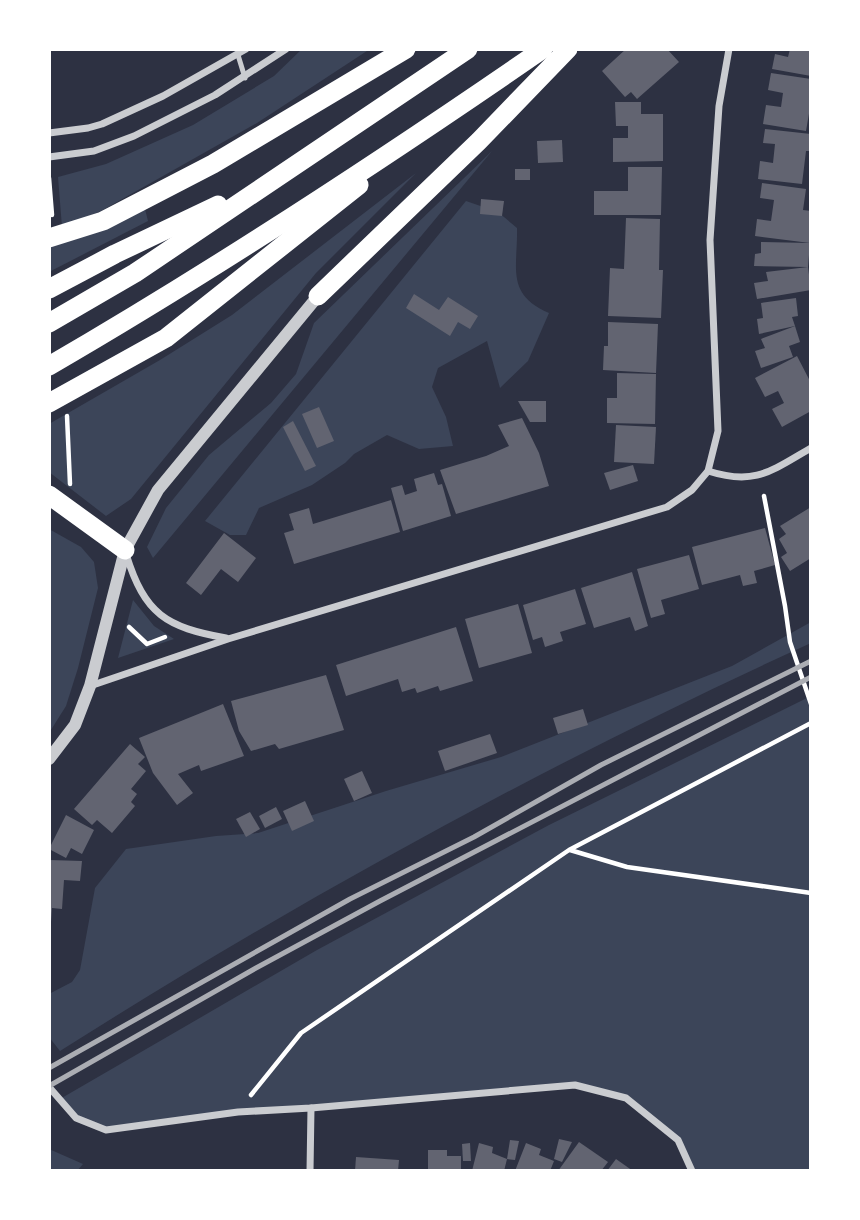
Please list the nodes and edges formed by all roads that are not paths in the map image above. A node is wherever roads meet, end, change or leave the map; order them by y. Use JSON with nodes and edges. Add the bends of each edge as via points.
{"nodes":[{"id":1,"x":246,"y":49,"type":"edge"},
{"id":2,"x":286,"y":49,"type":"edge"},
{"id":3,"x":406,"y":49,"type":"edge"},
{"id":4,"x":468,"y":49,"type":"edge"},
{"id":5,"x":543,"y":49,"type":"edge"},
{"id":6,"x":568,"y":49,"type":"edge"},
{"id":7,"x":729,"y":49,"type":"edge"},
{"id":8,"x":237,"y":55,"type":"junction"},
{"id":9,"x":245,"y":78,"type":"junction"},
{"id":10,"x":454,"y":111,"type":"junction"},
{"id":11,"x":49,"y":133,"type":"edge"},
{"id":12,"x":49,"y":157,"type":"edge"},
{"id":13,"x":270,"y":181,"type":"junction"},
{"id":14,"x":49,"y":238,"type":"edge"},
{"id":15,"x":49,"y":289,"type":"edge"},
{"id":16,"x":318,"y":296,"type":"joint"},
{"id":17,"x":49,"y":323,"type":"edge"},
{"id":18,"x":49,"y":366,"type":"edge"},
{"id":19,"x":49,"y":403,"type":"edge"},
{"id":20,"x":811,"y":449,"type":"edge"},
{"id":21,"x":708,"y":471,"type":"junction"},
{"id":22,"x":49,"y":495,"type":"edge"},
{"id":23,"x":125,"y":550,"type":"junction"},
{"id":24,"x":228,"y":639,"type":"junction"},
{"id":25,"x":90,"y":686,"type":"junction"},
{"id":26,"x":50,"y":757,"type":"edge"},
{"id":27,"x":49,"y":1087,"type":"edge"},
{"id":28,"x":311,"y":1108,"type":"junction"},
{"id":29,"x":310,"y":1171,"type":"edge"},
{"id":30,"x":692,"y":1171,"type":"edge"}],
"edges":[{"from":1,"to":8,"type":"street"},
{"from":2,"to":9,"type":"street"},
{"from":3,"to":14,"type":"highway","via":[[213,164],[103,221]]},
{"from":4,"to":13,"type":"highway"},
{"from":5,"to":10,"type":"highway"},
{"from":6,"to":16,"type":"highway"},
{"from":7,"to":21,"type":"street","via":[[719,106],[710,240],[718,431]]},
{"from":8,"to":9,"type":"lane"},
{"from":8,"to":11,"type":"street","via":[[102,124]]},
{"from":9,"to":12,"type":"street","via":[[175,117],[94,152]]},
{"from":10,"to":18,"type":"highway","via":[[149,308]]},
{"from":10,"to":19,"type":"highway","via":[[166,338]]},
{"from":13,"to":15,"type":"highway"},
{"from":13,"to":17,"type":"highway","via":[[135,273]]},
{"from":16,"to":23,"type":"street","via":[[158,490]]},
{"from":20,"to":21,"type":"street","via":[[758,475],[732,479]]},
{"from":21,"to":24,"type":"street","via":[[692,491],[667,507]]},
{"from":22,"to":23,"type":"highway"},
{"from":23,"to":24,"type":"street","via":[[145,599],[160,615],[179,627]]},
{"from":23,"to":25,"type":"street"},
{"from":24,"to":25,"type":"street"},
{"from":25,"to":26,"type":"street","via":[[75,725]]},
{"from":27,"to":28,"type":"street","via":[[76,1118],[106,1130],[237,1112]]},
{"from":28,"to":29,"type":"street"},
{"from":28,"to":30,"type":"street","via":[[575,1085],[626,1098],[678,1140]]}]}
